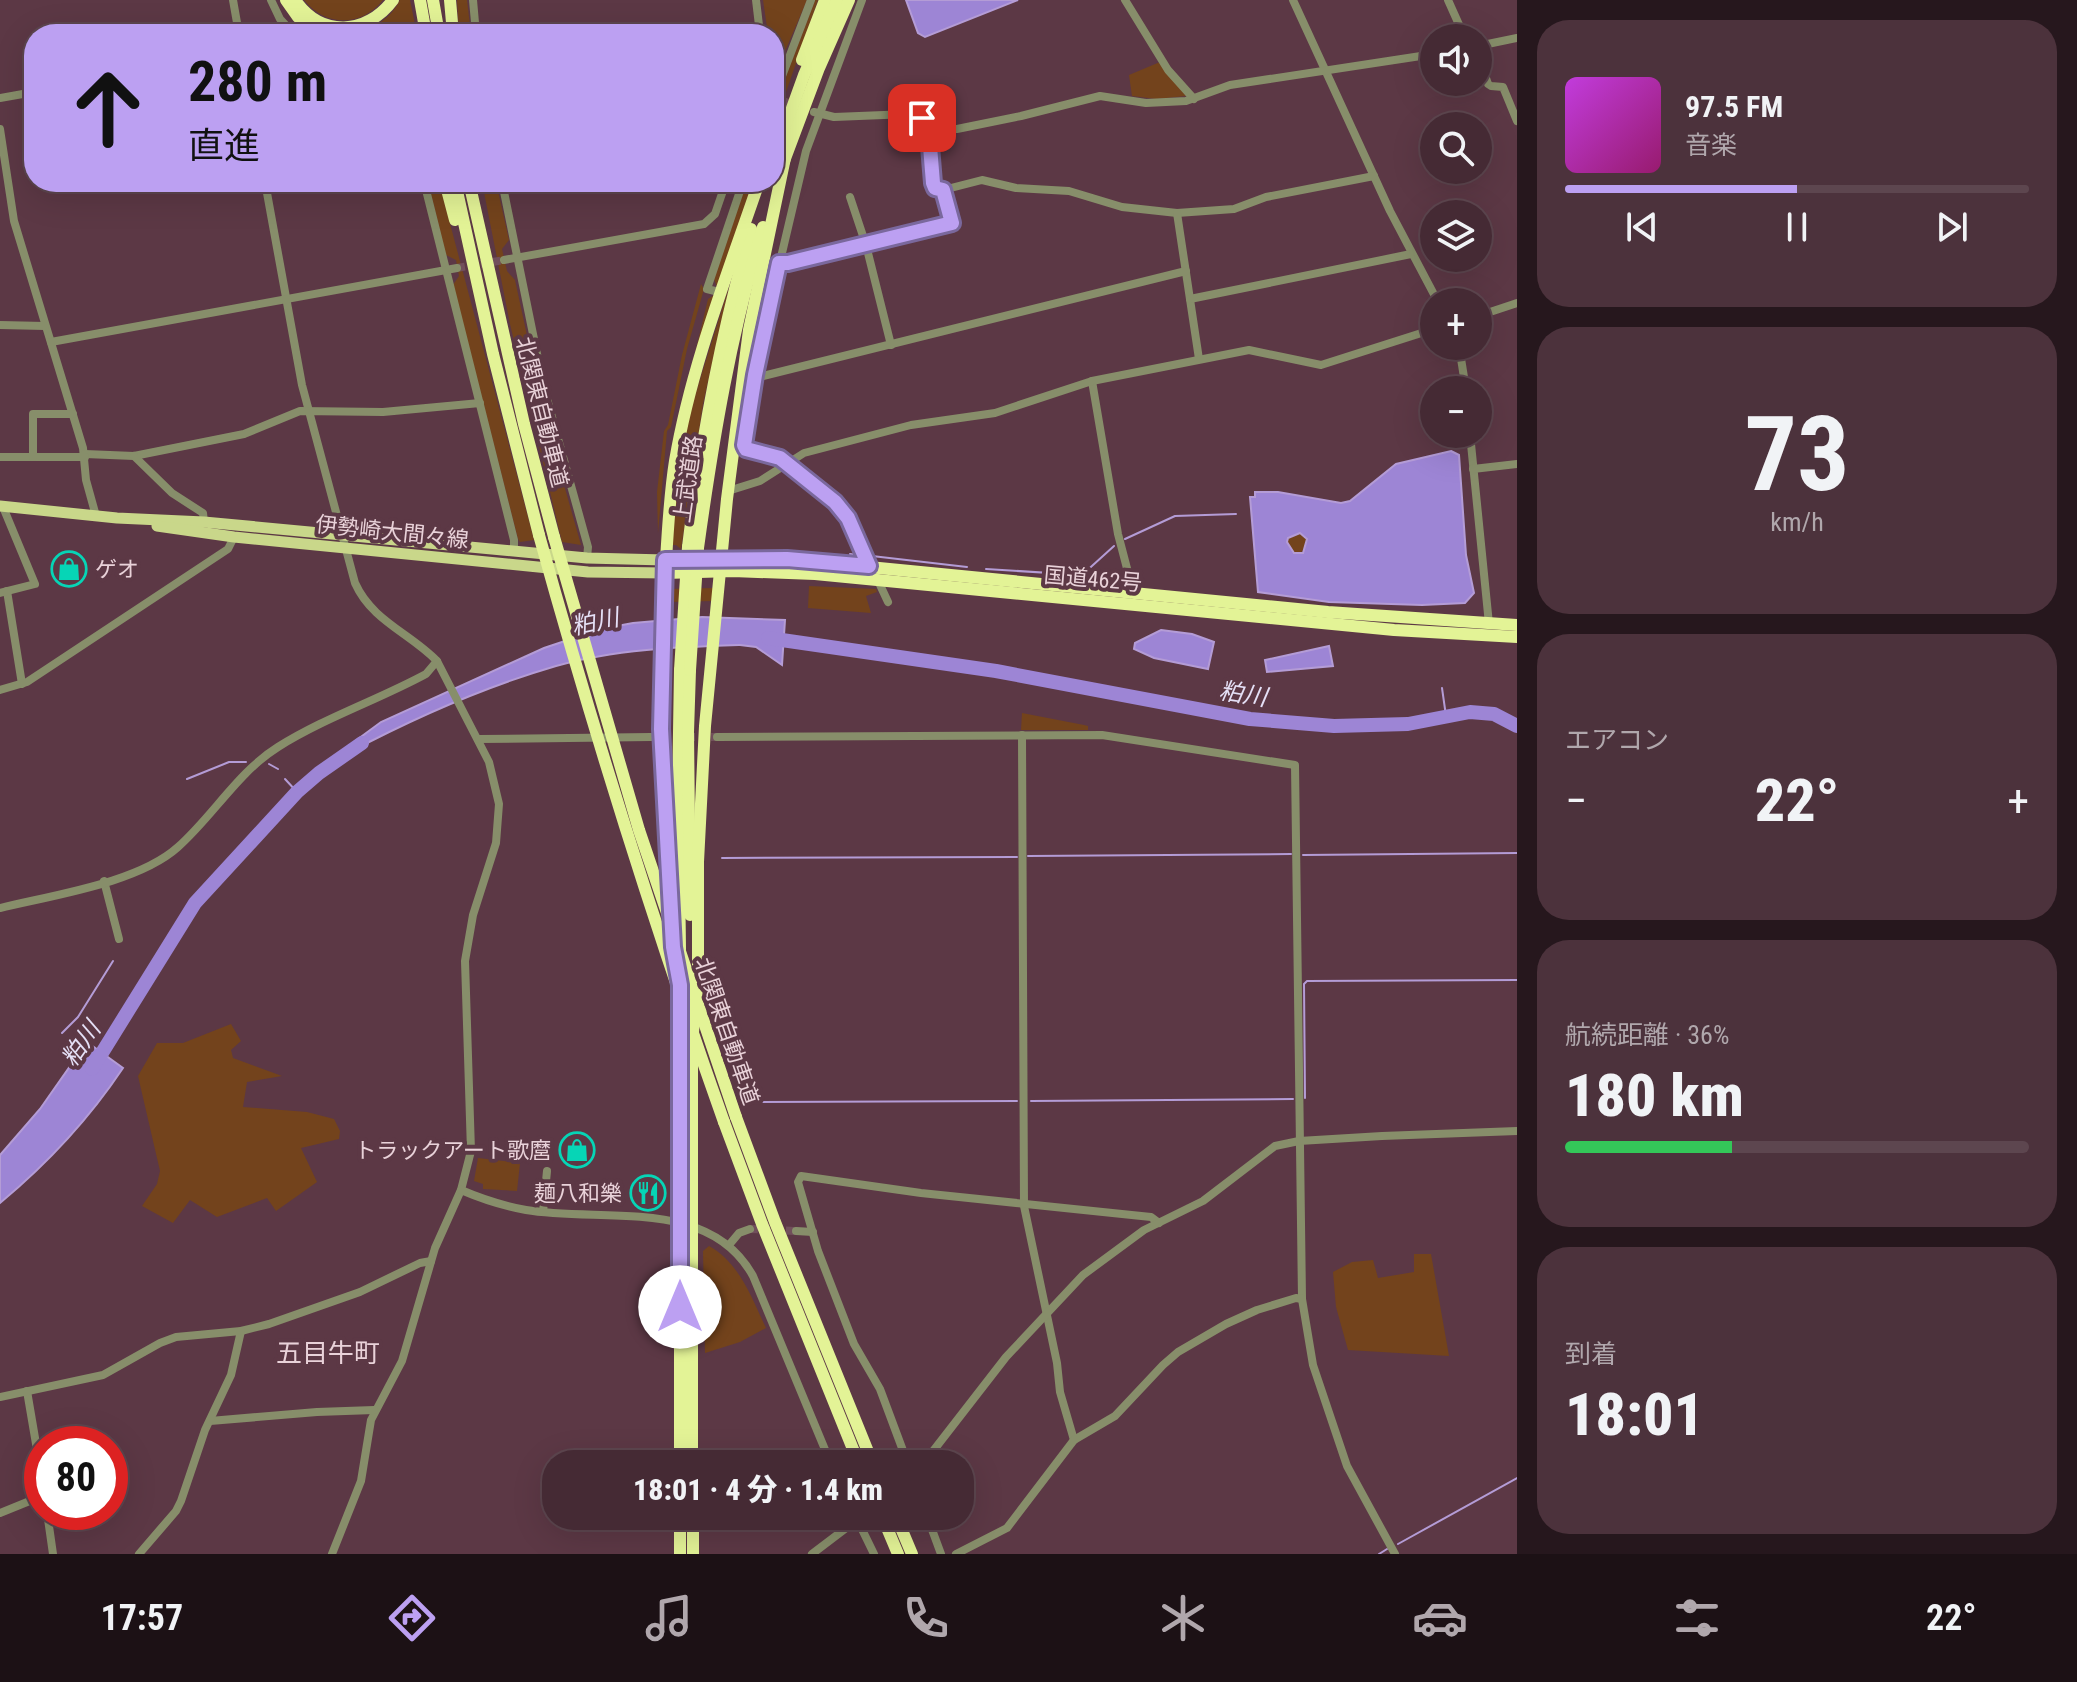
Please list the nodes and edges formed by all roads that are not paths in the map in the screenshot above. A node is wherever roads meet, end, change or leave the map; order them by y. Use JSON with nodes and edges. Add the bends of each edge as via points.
{"nodes":[{"id":1,"x":233,"y":0,"type":"edge"},
{"id":2,"x":271,"y":0,"type":"edge"},
{"id":3,"x":286,"y":0,"type":"edge"},
{"id":4,"x":295,"y":0,"type":"edge"},
{"id":5,"x":393,"y":0,"type":"edge"},
{"id":6,"x":420,"y":0,"type":"edge"},
{"id":7,"x":433,"y":0,"type":"edge"},
{"id":8,"x":450,"y":0,"type":"edge"},
{"id":9,"x":473,"y":0,"type":"edge"},
{"id":10,"x":756,"y":0,"type":"edge"},
{"id":11,"x":811,"y":0,"type":"edge"},
{"id":12,"x":825,"y":0,"type":"edge"},
{"id":13,"x":837,"y":0,"type":"edge"},
{"id":14,"x":849,"y":0,"type":"edge"},
{"id":15,"x":862,"y":0,"type":"edge"},
{"id":16,"x":1125,"y":0,"type":"edge"},
{"id":17,"x":1293,"y":0,"type":"edge"},
{"id":18,"x":1448,"y":0,"type":"edge"},
{"id":19,"x":237,"y":24,"type":"edge"},
{"id":20,"x":285,"y":24,"type":"edge"},
{"id":21,"x":308,"y":24,"type":"edge"},
{"id":22,"x":325,"y":24,"type":"edge"},
{"id":23,"x":367,"y":24,"type":"edge"},
{"id":24,"x":424,"y":24,"type":"edge"},
{"id":25,"x":437,"y":24,"type":"edge"},
{"id":26,"x":452,"y":24,"type":"edge"},
{"id":27,"x":475,"y":24,"type":"edge"},
{"id":28,"x":759,"y":24,"type":"edge"},
{"id":29,"x":1459,"y":24,"type":"edge"},
{"id":30,"x":1517,"y":38,"type":"edge"},
{"id":31,"x":1492,"y":43,"type":"edge"},
{"id":32,"x":1420,"y":56,"type":"edge"},
{"id":33,"x":1327,"y":71,"type":"junction"},
{"id":34,"x":784,"y":78,"type":"edge"},
{"id":35,"x":1492,"y":86,"type":"edge"},
{"id":36,"x":24,"y":94,"type":"edge"},
{"id":37,"x":0,"y":98,"type":"edge"},
{"id":38,"x":1194,"y":99,"type":"junction"},
{"id":39,"x":814,"y":112,"type":"junction"},
{"id":40,"x":1517,"y":121,"type":"edge"},
{"id":41,"x":932,"y":127,"type":"junction"},
{"id":42,"x":0,"y":129,"type":"edge"},
{"id":43,"x":784,"y":129,"type":"edge"},
{"id":44,"x":784,"y":133,"type":"edge"},
{"id":45,"x":784,"y":136,"type":"edge"},
{"id":46,"x":1374,"y":176,"type":"junction"},
{"id":47,"x":943,"y":190,"type":"junction"},
{"id":48,"x":267,"y":192,"type":"edge"},
{"id":49,"x":426,"y":192,"type":"edge"},
{"id":50,"x":448,"y":192,"type":"edge"},
{"id":51,"x":457,"y":192,"type":"edge"},
{"id":52,"x":471,"y":192,"type":"edge"},
{"id":53,"x":477,"y":192,"type":"edge"},
{"id":54,"x":504,"y":192,"type":"edge"},
{"id":55,"x":723,"y":192,"type":"edge"},
{"id":56,"x":740,"y":192,"type":"edge"},
{"id":57,"x":759,"y":192,"type":"edge"},
{"id":58,"x":760,"y":192,"type":"edge"},
{"id":59,"x":768,"y":192,"type":"edge"},
{"id":60,"x":771,"y":192,"type":"edge"},
{"id":61,"x":5,"y":194,"type":"edge"},
{"id":62,"x":850,"y":197,"type":"dead end"},
{"id":63,"x":1177,"y":213,"type":"junction"},
{"id":64,"x":866,"y":245,"type":"junction"},
{"id":65,"x":483,"y":248,"type":"junction"},
{"id":66,"x":1411,"y":254,"type":"junction"},
{"id":67,"x":519,"y":257,"type":"junction"},
{"id":68,"x":504,"y":260,"type":"tunnel mouth"},
{"id":69,"x":779,"y":263,"type":"junction"},
{"id":70,"x":457,"y":268,"type":"tunnel mouth"},
{"id":71,"x":446,"y":270,"type":"junction"},
{"id":72,"x":1186,"y":271,"type":"junction"},
{"id":73,"x":1430,"y":288,"type":"edge"},
{"id":74,"x":715,"y":291,"type":"dead end"},
{"id":75,"x":1190,"y":299,"type":"junction"},
{"id":76,"x":286,"y":300,"type":"junction"},
{"id":77,"x":1517,"y":303,"type":"edge"},
{"id":78,"x":1492,"y":311,"type":"edge"},
{"id":79,"x":0,"y":325,"type":"edge"},
{"id":80,"x":45,"y":326,"type":"junction"},
{"id":81,"x":1420,"y":333,"type":"edge"},
{"id":82,"x":51,"y":342,"type":"junction"},
{"id":83,"x":891,"y":345,"type":"junction"},
{"id":84,"x":493,"y":354,"type":"junction"},
{"id":85,"x":1199,"y":359,"type":"junction"},
{"id":86,"x":755,"y":375,"type":"junction"},
{"id":87,"x":1092,"y":381,"type":"junction"},
{"id":88,"x":480,"y":403,"type":"junction"},
{"id":89,"x":308,"y":411,"type":"junction"},
{"id":90,"x":73,"y":414,"type":"junction"},
{"id":91,"x":1471,"y":448,"type":"edge"},
{"id":92,"x":85,"y":456,"type":"junction"},
{"id":93,"x":134,"y":456,"type":"junction"},
{"id":94,"x":0,"y":457,"type":"edge"},
{"id":95,"x":33,"y":457,"type":"junction"},
{"id":96,"x":787,"y":463,"type":"junction"},
{"id":97,"x":1517,"y":464,"type":"edge"},
{"id":98,"x":1473,"y":469,"type":"junction"},
{"id":99,"x":728,"y":491,"type":"junction"},
{"id":100,"x":2,"y":507,"type":"edge"},
{"id":101,"x":96,"y":516,"type":"junction"},
{"id":102,"x":117,"y":518,"type":"junction"},
{"id":103,"x":204,"y":522,"type":"junction"},
{"id":104,"x":341,"y":535,"type":"junction"},
{"id":105,"x":234,"y":537,"type":"junction"},
{"id":106,"x":693,"y":547,"type":"junction"},
{"id":107,"x":344,"y":548,"type":"junction"},
{"id":108,"x":514,"y":552,"type":"junction"},
{"id":109,"x":587,"y":558,"type":"junction"},
{"id":110,"x":720,"y":565,"type":"junction"},
{"id":111,"x":665,"y":566,"type":"junction"},
{"id":112,"x":869,"y":566,"type":"junction"},
{"id":113,"x":876,"y":579,"type":"junction"},
{"id":114,"x":3,"y":592,"type":"edge"},
{"id":115,"x":1128,"y":597,"type":"junction"},
{"id":116,"x":888,"y":602,"type":"dead end"},
{"id":117,"x":1517,"y":625,"type":"edge"},
{"id":118,"x":1490,"y":630,"type":"junction"},
{"id":119,"x":1517,"y":637,"type":"edge"},
{"id":120,"x":437,"y":661,"type":"junction"},
{"id":121,"x":685,"y":670,"type":"junction"},
{"id":122,"x":22,"y":684,"type":"junction"},
{"id":123,"x":0,"y":690,"type":"edge"},
{"id":124,"x":1022,"y":735,"type":"junction"},
{"id":125,"x":477,"y":736,"type":"junction"},
{"id":126,"x":651,"y":737,"type":"tunnel mouth"},
{"id":127,"x":717,"y":737,"type":"tunnel mouth"},
{"id":128,"x":104,"y":881,"type":"junction"},
{"id":129,"x":0,"y":908,"type":"edge"},
{"id":130,"x":119,"y":939,"type":"dead end"},
{"id":131,"x":680,"y":985,"type":"junction"},
{"id":132,"x":692,"y":1043,"type":"junction"},
{"id":133,"x":730,"y":1119,"type":"junction"},
{"id":134,"x":1517,"y":1131,"type":"edge"},
{"id":135,"x":1299,"y":1141,"type":"junction"},
{"id":136,"x":547,"y":1171,"type":"dead end"},
{"id":137,"x":461,"y":1190,"type":"junction"},
{"id":138,"x":1024,"y":1206,"type":"junction"},
{"id":139,"x":543,"y":1212,"type":"junction"},
{"id":140,"x":1159,"y":1223,"type":"junction"},
{"id":141,"x":686,"y":1225,"type":"junction"},
{"id":142,"x":750,"y":1229,"type":"tunnel mouth"},
{"id":143,"x":796,"y":1231,"type":"tunnel mouth"},
{"id":144,"x":813,"y":1232,"type":"junction"},
{"id":145,"x":729,"y":1245,"type":"junction"},
{"id":146,"x":431,"y":1261,"type":"junction"},
{"id":147,"x":1302,"y":1299,"type":"junction"},
{"id":148,"x":1046,"y":1313,"type":"junction"},
{"id":149,"x":241,"y":1331,"type":"junction"},
{"id":150,"x":27,"y":1391,"type":"junction"},
{"id":151,"x":0,"y":1397,"type":"edge"},
{"id":152,"x":374,"y":1410,"type":"junction"},
{"id":153,"x":210,"y":1421,"type":"junction"},
{"id":154,"x":33,"y":1426,"type":"edge"},
{"id":155,"x":1074,"y":1440,"type":"junction"},
{"id":156,"x":680,"y":1450,"type":"edge"},
{"id":157,"x":692,"y":1450,"type":"edge"},
{"id":158,"x":825,"y":1450,"type":"edge"},
{"id":159,"x":853,"y":1450,"type":"edge"},
{"id":160,"x":867,"y":1450,"type":"edge"},
{"id":161,"x":903,"y":1450,"type":"edge"},
{"id":162,"x":934,"y":1450,"type":"edge"},
{"id":163,"x":24,"y":1503,"type":"edge"},
{"id":164,"x":0,"y":1513,"type":"edge"},
{"id":165,"x":50,"y":1530,"type":"edge"},
{"id":166,"x":680,"y":1530,"type":"edge"},
{"id":167,"x":693,"y":1530,"type":"edge"},
{"id":168,"x":842,"y":1530,"type":"edge"},
{"id":169,"x":864,"y":1530,"type":"edge"},
{"id":170,"x":888,"y":1530,"type":"edge"},
{"id":171,"x":902,"y":1530,"type":"edge"},
{"id":172,"x":932,"y":1530,"type":"edge"},
{"id":173,"x":53,"y":1554,"type":"edge"},
{"id":174,"x":139,"y":1554,"type":"edge"},
{"id":175,"x":332,"y":1554,"type":"edge"},
{"id":176,"x":680,"y":1554,"type":"edge"},
{"id":177,"x":693,"y":1554,"type":"edge"},
{"id":178,"x":812,"y":1554,"type":"edge"},
{"id":179,"x":874,"y":1554,"type":"edge"},
{"id":180,"x":898,"y":1554,"type":"edge"},
{"id":181,"x":912,"y":1554,"type":"edge"},
{"id":182,"x":941,"y":1554,"type":"edge"},
{"id":183,"x":956,"y":1554,"type":"edge"},
{"id":184,"x":1395,"y":1554,"type":"edge"}],
"edges":[{"from":1,"to":19,"type":"street"},
{"from":2,"to":20,"type":"street"},
{"from":3,"to":21,"type":"highway"},
{"from":4,"to":22,"type":"highway"},
{"from":5,"to":23,"type":"highway"},
{"from":6,"to":24,"type":"highway"},
{"from":7,"to":25,"type":"highway"},
{"from":8,"to":26,"type":"highway"},
{"from":9,"to":27,"type":"street"},
{"from":10,"to":28,"type":"street"},
{"from":11,"to":34,"type":"street"},
{"from":12,"to":43,"type":"highway"},
{"from":13,"to":44,"type":"highway","name":"上武道路"},
{"from":14,"to":45,"type":"highway","name":"上武道路"},
{"from":15,"to":39,"type":"street"},
{"from":16,"to":38,"type":"street","via":[[1168,70]]},
{"from":17,"to":33,"type":"street"},
{"from":18,"to":29,"type":"street"},
{"from":30,"to":31,"type":"street"},
{"from":32,"to":33,"type":"street"},
{"from":33,"to":38,"type":"street","via":[[1230,85]]},
{"from":33,"to":46,"type":"street"},
{"from":35,"to":40,"type":"street","via":[[1503,87]]},
{"from":36,"to":37,"type":"street"},
{"from":38,"to":41,"type":"street","via":[[1155,103],[1100,96],[984,125]]},
{"from":39,"to":41,"type":"street","via":[[834,117],[909,114]]},
{"from":39,"to":69,"type":"street"},
{"from":41,"to":47,"type":"street","via":[[933,183]]},
{"from":42,"to":61,"type":"street"},
{"from":46,"to":63,"type":"street","via":[[1266,197],[1234,209]]},
{"from":46,"to":66,"type":"street"},
{"from":47,"to":63,"type":"street","via":[[978,180],[1069,191],[1122,207]]},
{"from":47,"to":64,"type":"street","via":[[952,223]]},
{"from":48,"to":76,"type":"street"},
{"from":49,"to":71,"type":"street"},
{"from":50,"to":84,"type":"highway"},
{"from":51,"to":84,"type":"highway","name":"北関東自動車道"},
{"from":52,"to":65,"type":"highway","name":"北関東自動車道"},
{"from":53,"to":65,"type":"highway"},
{"from":54,"to":67,"type":"street"},
{"from":55,"to":67,"type":"street","via":[[715,214],[704,224]]},
{"from":56,"to":74,"type":"street","via":[[707,289]]},
{"from":57,"to":111,"type":"highway","via":[[687,406]]},
{"from":58,"to":106,"type":"highway","name":"上武道路","via":[[703,435]]},
{"from":59,"to":106,"type":"highway","name":"上武道路","via":[[736,323]]},
{"from":60,"to":99,"type":"highway"},
{"from":61,"to":80,"type":"street"},
{"from":62,"to":64,"type":"street"},
{"from":63,"to":72,"type":"street"},
{"from":64,"to":69,"type":"street"},
{"from":64,"to":83,"type":"street"},
{"from":65,"to":133,"type":"highway","name":"北関東自動車道","bridge":true,"via":[[554,537]]},
{"from":66,"to":73,"type":"street"},
{"from":66,"to":75,"type":"street"},
{"from":67,"to":68,"type":"street"},
{"from":67,"to":109,"type":"street","via":[[532,335]]},
{"from":69,"to":86,"type":"street","via":[[765,303]]},
{"from":70,"to":71,"type":"street"},
{"from":71,"to":76,"type":"street"},
{"from":71,"to":88,"type":"street"},
{"from":72,"to":75,"type":"street"},
{"from":72,"to":83,"type":"street"},
{"from":75,"to":85,"type":"street"},
{"from":76,"to":82,"type":"street"},
{"from":76,"to":89,"type":"street"},
{"from":77,"to":78,"type":"street"},
{"from":79,"to":80,"type":"street"},
{"from":80,"to":82,"type":"street"},
{"from":81,"to":85,"type":"street","via":[[1321,365],[1249,350]]},
{"from":82,"to":90,"type":"street"},
{"from":83,"to":86,"type":"street"},
{"from":84,"to":133,"type":"highway","name":"北関東自動車道","bridge":true,"via":[[539,535],[640,877]]},
{"from":85,"to":87,"type":"street"},
{"from":86,"to":96,"type":"street","via":[[744,448]]},
{"from":87,"to":96,"type":"street","via":[[995,413],[911,425],[804,453]]},
{"from":87,"to":115,"type":"street","via":[[1129,576]]},
{"from":88,"to":89,"type":"street","via":[[383,412]]},
{"from":88,"to":108,"type":"street"},
{"from":89,"to":93,"type":"street","via":[[244,434]]},
{"from":89,"to":104,"type":"street"},
{"from":90,"to":92,"type":"street"},
{"from":90,"to":95,"type":"street","via":[[33,414]]},
{"from":91,"to":98,"type":"street"},
{"from":92,"to":93,"type":"street"},
{"from":92,"to":95,"type":"street"},
{"from":92,"to":101,"type":"street"},
{"from":93,"to":103,"type":"street","via":[[172,493],[203,513]]},
{"from":94,"to":95,"type":"street"},
{"from":96,"to":99,"type":"street","via":[[760,481]]},
{"from":96,"to":112,"type":"street","via":[[844,512]]},
{"from":97,"to":98,"type":"street"},
{"from":98,"to":118,"type":"street"},
{"from":99,"to":110,"type":"highway"},
{"from":100,"to":101,"type":"main road","name":"伊勢崎大間々線"},
{"from":100,"to":114,"type":"street","via":[[35,584]]},
{"from":101,"to":102,"type":"main road","name":"伊勢崎大間々線"},
{"from":102,"to":103,"type":"main road","name":"伊勢崎大間々線"},
{"from":102,"to":105,"type":"main road","name":"伊勢崎大間々線"},
{"from":103,"to":104,"type":"main road","name":"伊勢崎大間々線"},
{"from":104,"to":107,"type":"street"},
{"from":104,"to":108,"type":"main road","name":"伊勢崎大間々線"},
{"from":105,"to":107,"type":"main road","name":"伊勢崎大間々線"},
{"from":105,"to":122,"type":"street","via":[[228,549]]},
{"from":106,"to":121,"type":"highway","name":"上武道路","bridge":true},
{"from":107,"to":111,"type":"main road","name":"伊勢崎大間々線","via":[[598,573]]},
{"from":107,"to":120,"type":"street","via":[[369,607]]},
{"from":108,"to":109,"type":"main road","name":"伊勢崎大間々線"},
{"from":109,"to":111,"type":"main road","name":"伊勢崎大間々線"},
{"from":110,"to":111,"type":"highway","name":"国道462号"},
{"from":110,"to":112,"type":"highway","name":"国道462号","via":[[787,559]]},
{"from":110,"to":113,"type":"highway","name":"国道462号"},
{"from":110,"to":132,"type":"highway","via":[[699,840]]},
{"from":111,"to":131,"type":"highway","via":[[661,729],[673,947]]},
{"from":112,"to":113,"type":"street"},
{"from":112,"to":115,"type":"highway","name":"国道462号"},
{"from":113,"to":115,"type":"highway","name":"国道462号"},
{"from":113,"to":116,"type":"street"},
{"from":114,"to":122,"type":"street"},
{"from":115,"to":118,"type":"highway","name":"国道462号","via":[[1394,630]]},
{"from":117,"to":118,"type":"highway","name":"国道462号"},
{"from":118,"to":119,"type":"highway","name":"国道462号"},
{"from":120,"to":125,"type":"street"},
{"from":120,"to":128,"type":"street","via":[[406,685],[279,746],[257,762],[166,857]]},
{"from":121,"to":131,"type":"highway","name":"上武道路"},
{"from":121,"to":132,"type":"highway","name":"上武道路"},
{"from":122,"to":123,"type":"street"},
{"from":124,"to":127,"type":"street"},
{"from":124,"to":135,"type":"street","via":[[1121,736],[1295,765]]},
{"from":124,"to":138,"type":"street"},
{"from":125,"to":126,"type":"street"},
{"from":125,"to":137,"type":"street","via":[[496,784],[499,823],[466,943],[471,1142]]},
{"from":128,"to":129,"type":"street"},
{"from":128,"to":130,"type":"street"},
{"from":131,"to":141,"type":"highway","name":"上武道路"},
{"from":132,"to":141,"type":"highway","name":"上武道路"},
{"from":133,"to":159,"type":"highway","name":"北関東自動車道","via":[[772,1251]]},
{"from":133,"to":160,"type":"highway","name":"北関東自動車道"},
{"from":134,"to":135,"type":"street"},
{"from":135,"to":140,"type":"street","via":[[1275,1146],[1203,1201]]},
{"from":135,"to":147,"type":"street"},
{"from":136,"to":139,"type":"street"},
{"from":137,"to":139,"type":"street"},
{"from":137,"to":146,"type":"street"},
{"from":138,"to":140,"type":"street","via":[[1151,1217]]},
{"from":138,"to":144,"type":"street","via":[[801,1176],[798,1182]]},
{"from":138,"to":148,"type":"street"},
{"from":139,"to":141,"type":"street"},
{"from":140,"to":148,"type":"street","via":[[1096,1265]]},
{"from":141,"to":145,"type":"street"},
{"from":141,"to":156,"type":"highway","name":"上武道路"},
{"from":141,"to":157,"type":"highway","name":"上武道路"},
{"from":142,"to":145,"type":"street"},
{"from":143,"to":144,"type":"street"},
{"from":144,"to":161,"type":"street","via":[[858,1354],[880,1389]]},
{"from":145,"to":158,"type":"street","via":[[753,1276]]},
{"from":146,"to":149,"type":"street","via":[[340,1300]]},
{"from":146,"to":152,"type":"street","via":[[405,1351]]},
{"from":147,"to":155,"type":"street","via":[[1257,1310],[1192,1343],[1115,1416]]},
{"from":147,"to":184,"type":"street","via":[[1313,1365],[1347,1466]]},
{"from":148,"to":155,"type":"street"},
{"from":148,"to":162,"type":"street"},
{"from":149,"to":150,"type":"street","via":[[176,1337],[103,1375]]},
{"from":149,"to":153,"type":"street","via":[[231,1375]]},
{"from":150,"to":151,"type":"street"},
{"from":150,"to":154,"type":"street"},
{"from":152,"to":153,"type":"street"},
{"from":152,"to":175,"type":"street","via":[[361,1481]]},
{"from":153,"to":174,"type":"street","via":[[176,1511]]},
{"from":155,"to":183,"type":"street","via":[[1012,1522]]},
{"from":163,"to":164,"type":"street"},
{"from":165,"to":173,"type":"street"},
{"from":166,"to":176,"type":"highway"},
{"from":167,"to":177,"type":"highway"},
{"from":168,"to":178,"type":"street"},
{"from":169,"to":179,"type":"street"},
{"from":170,"to":180,"type":"highway"},
{"from":171,"to":181,"type":"highway"},
{"from":172,"to":182,"type":"street"}]}
